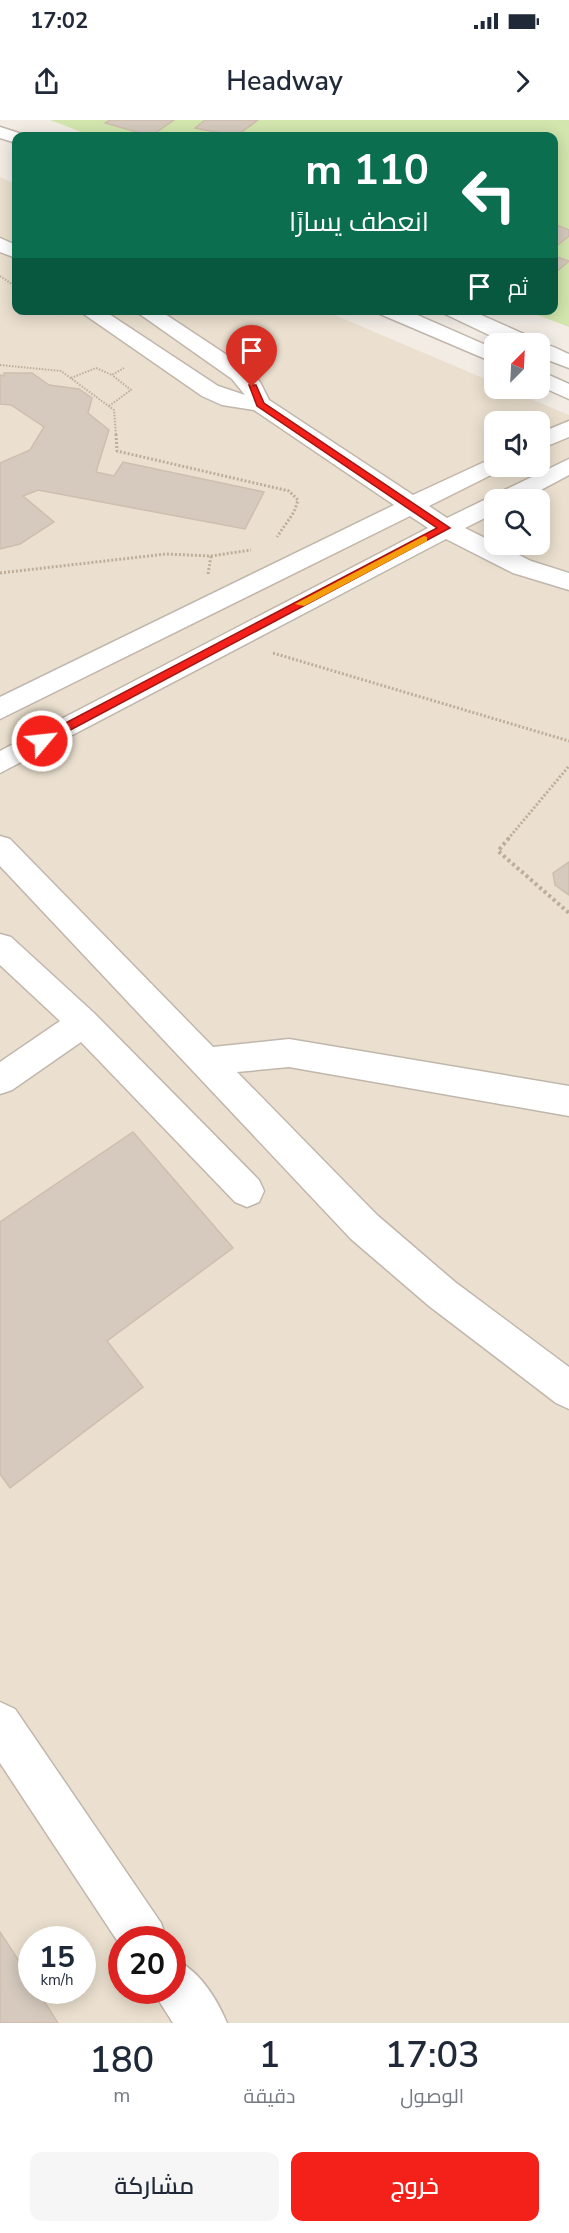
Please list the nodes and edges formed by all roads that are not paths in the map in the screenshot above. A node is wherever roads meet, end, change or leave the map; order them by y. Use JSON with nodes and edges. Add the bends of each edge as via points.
{"nodes":[{"id":1,"x":96,"y":315,"type":"edge"},
{"id":2,"x":152,"y":315,"type":"edge"},
{"id":3,"x":398,"y":315,"type":"edge"},
{"id":4,"x":463,"y":315,"type":"edge"},
{"id":5,"x":503,"y":333,"type":"edge"},
{"id":6,"x":484,"y":352,"type":"edge"},
{"id":7,"x":550,"y":353,"type":"edge"},
{"id":8,"x":569,"y":362,"type":"edge"},
{"id":9,"x":550,"y":383,"type":"edge"},
{"id":10,"x":569,"y":392,"type":"edge"},
{"id":11,"x":260,"y":404,"type":"junction"},
{"id":12,"x":569,"y":428,"type":"edge"},
{"id":13,"x":550,"y":437,"type":"edge"},
{"id":14,"x":569,"y":466,"type":"edge"},
{"id":15,"x":484,"y":469,"type":"edge"},
{"id":16,"x":524,"y":489,"type":"edge"},
{"id":17,"x":411,"y":505,"type":"junction"},
{"id":18,"x":484,"y":508,"type":"edge"},
{"id":19,"x":445,"y":528,"type":"junction"},
{"id":20,"x":569,"y":582,"type":"edge"},
{"id":21,"x":0,"y":709,"type":"edge"},
{"id":22,"x":0,"y":763,"type":"edge"},
{"id":23,"x":0,"y":847,"type":"edge"},
{"id":24,"x":0,"y":946,"type":"edge"},
{"id":25,"x":83,"y":1023,"type":"junction"},
{"id":26,"x":204,"y":1062,"type":"junction"},
{"id":27,"x":0,"y":1080,"type":"edge"},
{"id":28,"x":569,"y":1101,"type":"edge"},
{"id":29,"x":247,"y":1191,"type":"dead end"},
{"id":30,"x":569,"y":1390,"type":"edge"},
{"id":31,"x":0,"y":1724,"type":"edge"},
{"id":32,"x":135,"y":1926,"type":"edge"},
{"id":33,"x":186,"y":2001,"type":"edge"},
{"id":34,"x":203,"y":2023,"type":"edge"}],
"edges":[{"from":1,"to":11,"type":"street","via":[[210,391],[230,400]]},
{"from":2,"to":11,"type":"street","via":[[240,374]]},
{"from":3,"to":6,"type":"street"},
{"from":4,"to":5,"type":"street"},
{"from":7,"to":8,"type":"street"},
{"from":9,"to":10,"type":"street"},
{"from":11,"to":17,"type":"street"},
{"from":12,"to":13,"type":"street"},
{"from":14,"to":16,"type":"street"},
{"from":15,"to":17,"type":"street"},
{"from":17,"to":19,"type":"street"},
{"from":17,"to":21,"type":"street"},
{"from":18,"to":19,"type":"street"},
{"from":19,"to":20,"type":"street","via":[[522,567]]},
{"from":19,"to":22,"type":"street"},
{"from":23,"to":26,"type":"street"},
{"from":24,"to":25,"type":"street"},
{"from":25,"to":27,"type":"street"},
{"from":25,"to":29,"type":"street"},
{"from":26,"to":28,"type":"street","via":[[289,1053]]},
{"from":26,"to":30,"type":"street","via":[[364,1227],[442,1294]]},
{"from":31,"to":32,"type":"street"},
{"from":33,"to":34,"type":"street"}]}
